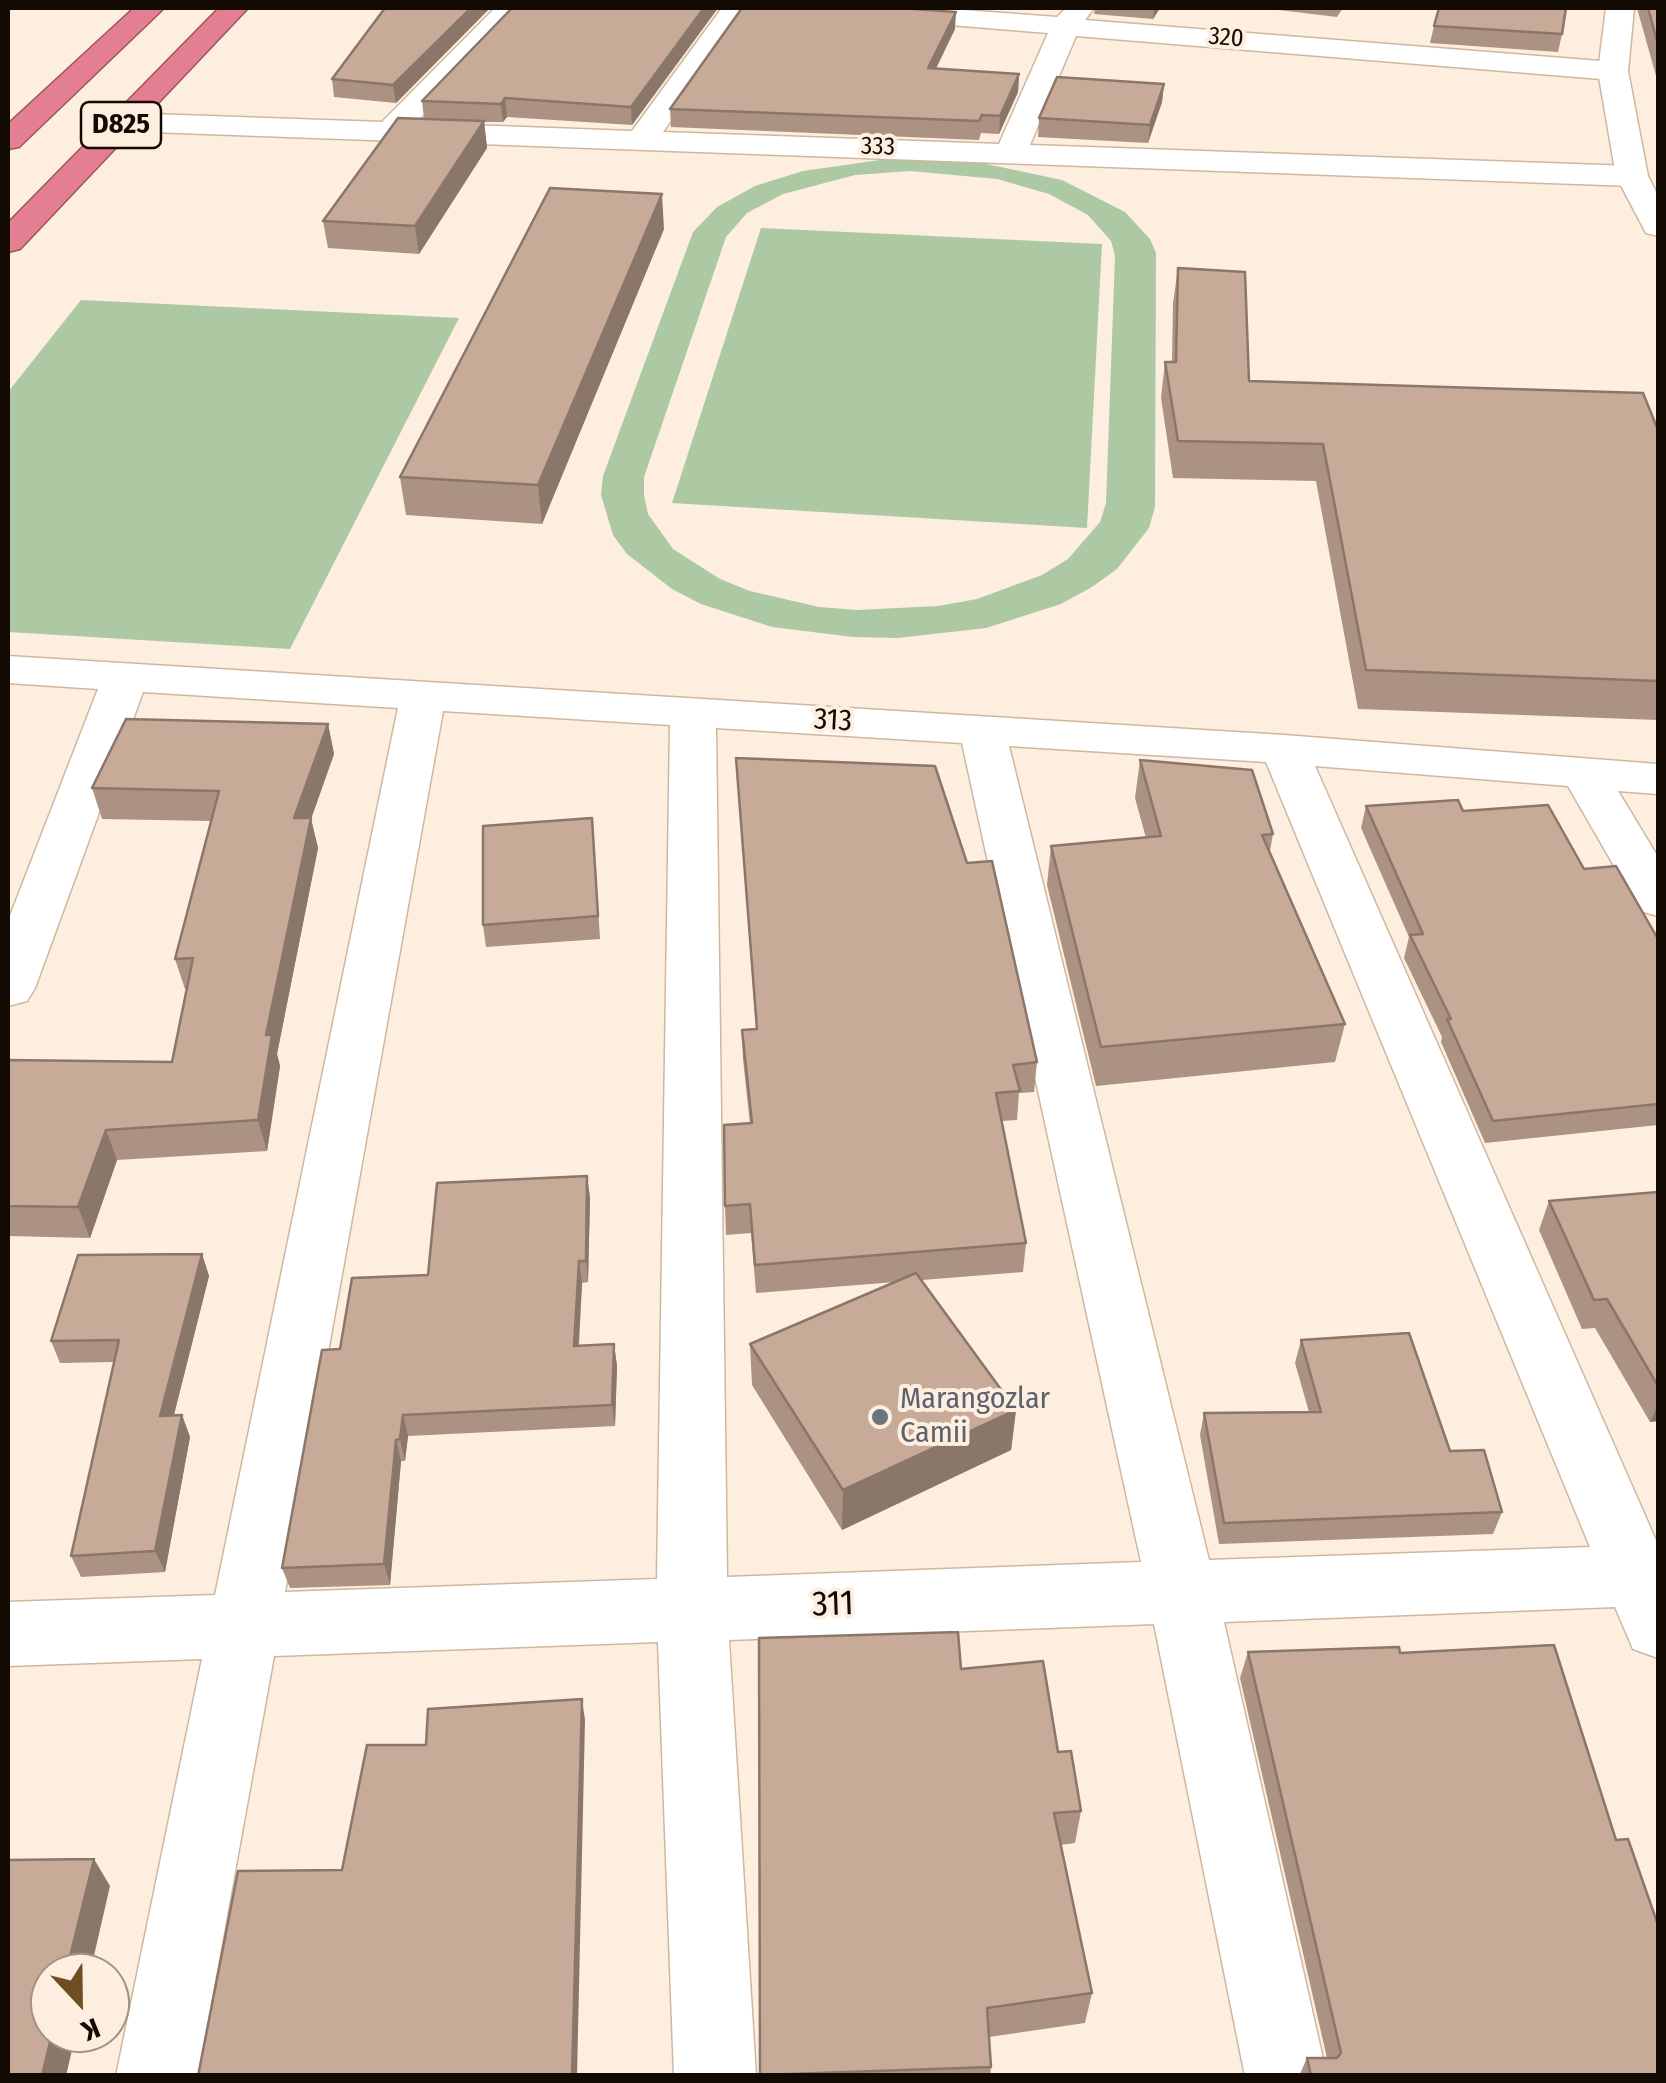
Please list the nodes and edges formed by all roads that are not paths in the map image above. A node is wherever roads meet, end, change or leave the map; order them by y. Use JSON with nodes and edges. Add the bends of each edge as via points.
{"nodes":[{"id":1,"x":150,"y":8,"type":"edge"},
{"id":2,"x":234,"y":8,"type":"edge"},
{"id":3,"x":510,"y":8,"type":"edge"},
{"id":4,"x":736,"y":8,"type":"edge"},
{"id":5,"x":839,"y":8,"type":"edge"},
{"id":6,"x":1270,"y":8,"type":"edge"},
{"id":7,"x":1620,"y":8,"type":"edge"},
{"id":8,"x":900,"y":10,"type":"edge"},
{"id":9,"x":1073,"y":16,"type":"edge"},
{"id":10,"x":1253,"y":40,"type":"junction"},
{"id":11,"x":1613,"y":70,"type":"junction"},
{"id":12,"x":123,"y":122,"type":"junction"},
{"id":13,"x":391,"y":131,"type":"junction"},
{"id":14,"x":643,"y":138,"type":"junction"},
{"id":15,"x":8,"y":140,"type":"edge"},
{"id":16,"x":1011,"y":153,"type":"junction"},
{"id":17,"x":1632,"y":176,"type":"junction"},
{"id":18,"x":1658,"y":226,"type":"edge"},
{"id":19,"x":8,"y":242,"type":"edge"},
{"id":20,"x":8,"y":670,"type":"edge"},
{"id":21,"x":125,"y":678,"type":"junction"},
{"id":22,"x":423,"y":696,"type":"junction"},
{"id":23,"x":694,"y":713,"type":"junction"},
{"id":24,"x":982,"y":730,"type":"junction"},
{"id":25,"x":1284,"y":749,"type":"junction"},
{"id":26,"x":1586,"y":775,"type":"junction"},
{"id":27,"x":1658,"y":778,"type":"edge"},
{"id":28,"x":1658,"y":898,"type":"edge"},
{"id":29,"x":8,"y":988,"type":"edge"},
{"id":30,"x":1182,"y":1592,"type":"junction"},
{"id":31,"x":1651,"y":1592,"type":"edge"},
{"id":32,"x":692,"y":1610,"type":"junction"},
{"id":33,"x":243,"y":1626,"type":"junction"},
{"id":34,"x":8,"y":1634,"type":"edge"},
{"id":35,"x":156,"y":2076,"type":"edge"},
{"id":36,"x":715,"y":2076,"type":"edge"},
{"id":37,"x":1286,"y":2076,"type":"edge"}],
"edges":[{"from":1,"to":15,"type":"highway","number":"D825"},
{"from":2,"to":12,"type":"highway","number":"D825"},
{"from":3,"to":13,"type":"street"},
{"from":4,"to":14,"type":"street"},
{"from":5,"to":8,"type":"street","name":"320"},
{"from":6,"to":10,"type":"street"},
{"from":7,"to":11,"type":"street"},
{"from":8,"to":9,"type":"street","name":"320"},
{"from":9,"to":10,"type":"street","name":"320"},
{"from":9,"to":16,"type":"street"},
{"from":10,"to":11,"type":"street","name":"320"},
{"from":11,"to":17,"type":"street"},
{"from":12,"to":13,"type":"street","name":"333"},
{"from":12,"to":19,"type":"highway","number":"D825"},
{"from":13,"to":14,"type":"street","name":"333"},
{"from":14,"to":16,"type":"street","name":"333"},
{"from":16,"to":17,"type":"street","name":"333"},
{"from":17,"to":18,"type":"street"},
{"from":20,"to":21,"type":"street","name":"313"},
{"from":21,"to":22,"type":"street","name":"313"},
{"from":21,"to":29,"type":"street"},
{"from":22,"to":23,"type":"street","name":"313"},
{"from":22,"to":33,"type":"street"},
{"from":23,"to":24,"type":"street","name":"313"},
{"from":23,"to":32,"type":"street"},
{"from":24,"to":25,"type":"street","name":"313"},
{"from":24,"to":30,"type":"street"},
{"from":25,"to":26,"type":"street","name":"313"},
{"from":25,"to":31,"type":"street"},
{"from":26,"to":27,"type":"street","name":"313"},
{"from":26,"to":28,"type":"street"},
{"from":30,"to":31,"type":"street","name":"311"},
{"from":30,"to":32,"type":"street","name":"311"},
{"from":30,"to":37,"type":"street"},
{"from":32,"to":33,"type":"street","name":"311"},
{"from":32,"to":36,"type":"street"},
{"from":33,"to":34,"type":"street","name":"311"},
{"from":33,"to":35,"type":"street"}]}
